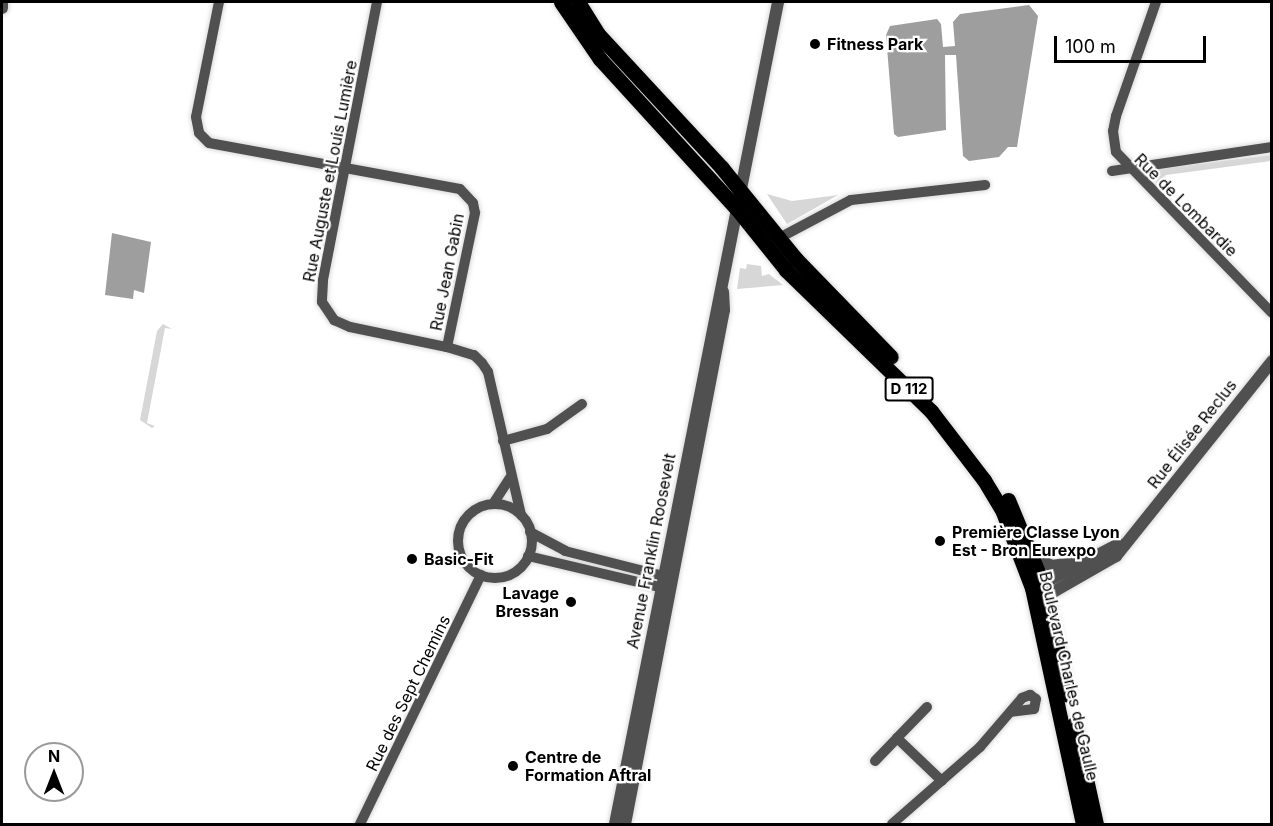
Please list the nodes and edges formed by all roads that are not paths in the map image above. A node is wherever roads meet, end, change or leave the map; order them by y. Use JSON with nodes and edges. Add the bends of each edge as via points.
{"nodes":[{"id":1,"x":2,"y":2,"type":"edge"},
{"id":2,"x":219,"y":2,"type":"edge"},
{"id":3,"x":377,"y":2,"type":"edge"},
{"id":4,"x":561,"y":2,"type":"edge"},
{"id":5,"x":578,"y":2,"type":"edge"},
{"id":6,"x":778,"y":2,"type":"edge"},
{"id":7,"x":1156,"y":2,"type":"edge"},
{"id":8,"x":2,"y":8,"type":"edge"},
{"id":9,"x":1272,"y":147,"type":"edge"},
{"id":10,"x":346,"y":167,"type":"junction"},
{"id":11,"x":1130,"y":169,"type":"junction"},
{"id":12,"x":1112,"y":171,"type":"dead end"},
{"id":13,"x":985,"y":185,"type":"dead end"},
{"id":14,"x":741,"y":191,"type":"junction"},
{"id":15,"x":737,"y":208,"type":"junction"},
{"id":16,"x":781,"y":237,"type":"junction"},
{"id":17,"x":1272,"y":313,"type":"edge"},
{"id":18,"x":447,"y":347,"type":"junction"},
{"id":19,"x":1272,"y":361,"type":"edge"},
{"id":20,"x":582,"y":404,"type":"dead end"},
{"id":21,"x":502,"y":441,"type":"junction"},
{"id":22,"x":510,"y":478,"type":"junction"},
{"id":23,"x":494,"y":504,"type":"junction"},
{"id":24,"x":521,"y":515,"type":"junction"},
{"id":25,"x":1138,"y":529,"type":"junction"},
{"id":26,"x":530,"y":532,"type":"junction"},
{"id":27,"x":1113,"y":548,"type":"junction"},
{"id":28,"x":1032,"y":554,"type":"junction"},
{"id":29,"x":528,"y":556,"type":"junction"},
{"id":30,"x":481,"y":575,"type":"junction"},
{"id":31,"x":667,"y":583,"type":"junction"},
{"id":32,"x":1039,"y":593,"type":"junction"},
{"id":33,"x":927,"y":707,"type":"dead end"},
{"id":34,"x":1011,"y":712,"type":"dead end"},
{"id":35,"x":897,"y":738,"type":"junction"},
{"id":36,"x":875,"y":761,"type":"dead end"},
{"id":37,"x":942,"y":781,"type":"junction"},
{"id":38,"x":621,"y":793,"type":"junction"},
{"id":39,"x":625,"y":820,"type":"edge"},
{"id":40,"x":360,"y":825,"type":"edge"},
{"id":41,"x":615,"y":825,"type":"edge"},
{"id":42,"x":892,"y":825,"type":"edge"},
{"id":43,"x":1083,"y":825,"type":"edge"},
{"id":44,"x":1096,"y":825,"type":"edge"}],
"edges":[{"from":1,"to":8,"type":"street"},
{"from":2,"to":10,"type":"street","via":[[196,117],[199,133],[209,142]]},
{"from":3,"to":10,"type":"street","name":"Rue Auguste et Louis Lumière"},
{"from":4,"to":15,"type":"main road","name":"Boulevard Charles de Gaulle","via":[[600,59]]},
{"from":5,"to":14,"type":"main road","name":"Boulevard Charles de Gaulle","via":[[598,34]]},
{"from":6,"to":14,"type":"street","name":"Avenue Franklin Roosevelt"},
{"from":7,"to":11,"type":"street","name":"Rue de Lombardie","via":[[1113,131],[1116,152]]},
{"from":9,"to":11,"type":"street"},
{"from":10,"to":18,"type":"street","name":"Rue Auguste et Louis Lumière","via":[[322,302],[334,320],[350,327]]},
{"from":10,"to":18,"type":"street","name":"Rue Jean Gabin","via":[[460,189],[473,203],[475,213]]},
{"from":11,"to":12,"type":"street"},
{"from":11,"to":17,"type":"street","name":"Rue de Lombardie"},
{"from":13,"to":16,"type":"street","via":[[851,200]]},
{"from":14,"to":15,"type":"street","name":"Avenue Franklin Roosevelt"},
{"from":14,"to":16,"type":"main road","name":"Boulevard Charles de Gaulle","number":"D 112"},
{"from":15,"to":31,"type":"street","name":"Avenue Franklin Roosevelt","via":[[723,284],[724,310]]},
{"from":15,"to":32,"type":"main road","name":"Boulevard Charles de Gaulle","number":"D 112","via":[[786,270],[931,411],[957,442],[1003,512]]},
{"from":16,"to":28,"type":"main road","name":"Boulevard Charles de Gaulle","number":"D 112","via":[[975,449],[1008,499]]},
{"from":18,"to":21,"type":"street","name":"Rue Auguste et Louis Lumière","via":[[474,355],[488,372]]},
{"from":19,"to":25,"type":"street","name":"Rue Élisée Reclus"},
{"from":20,"to":21,"type":"street","via":[[547,429]]},
{"from":21,"to":22,"type":"street","name":"Rue Auguste et Louis Lumière"},
{"from":22,"to":23,"type":"street"},
{"from":22,"to":24,"type":"street","name":"Rue Auguste et Louis Lumière"},
{"from":23,"to":24,"type":"street"},
{"from":23,"to":30,"type":"street","via":[[470,513],[458,540],[464,561]]},
{"from":24,"to":26,"type":"street"},
{"from":25,"to":27,"type":"street","name":"Rue Élisée Reclus"},
{"from":25,"to":32,"type":"street","name":"Rue Élisée Reclus","via":[[1116,556]]},
{"from":26,"to":29,"type":"street"},
{"from":26,"to":31,"type":"street","via":[[565,551]]},
{"from":27,"to":28,"type":"street","name":"Rue Élisée Reclus","via":[[1059,566]]},
{"from":27,"to":32,"type":"street","name":"Rue Élisée Reclus"},
{"from":28,"to":32,"type":"main road","name":"Boulevard Charles de Gaulle","number":"D 112"},
{"from":29,"to":30,"type":"street","via":[[513,573]]},
{"from":29,"to":31,"type":"street"},
{"from":30,"to":40,"type":"street","name":"Rue des Sept Chemins"},
{"from":31,"to":38,"type":"street","name":"Avenue Franklin Roosevelt"},
{"from":31,"to":39,"type":"street","name":"Avenue Franklin Roosevelt"},
{"from":32,"to":43,"type":"main road","name":"Boulevard Charles de Gaulle","number":"D 112"},
{"from":32,"to":44,"type":"main road","number":"D 112"},
{"from":33,"to":35,"type":"street"},
{"from":34,"to":37,"type":"street"},
{"from":35,"to":36,"type":"street"},
{"from":35,"to":37,"type":"street"},
{"from":37,"to":42,"type":"street"},
{"from":38,"to":39,"type":"street"},
{"from":38,"to":41,"type":"street","name":"Avenue Franklin Roosevelt"}]}
